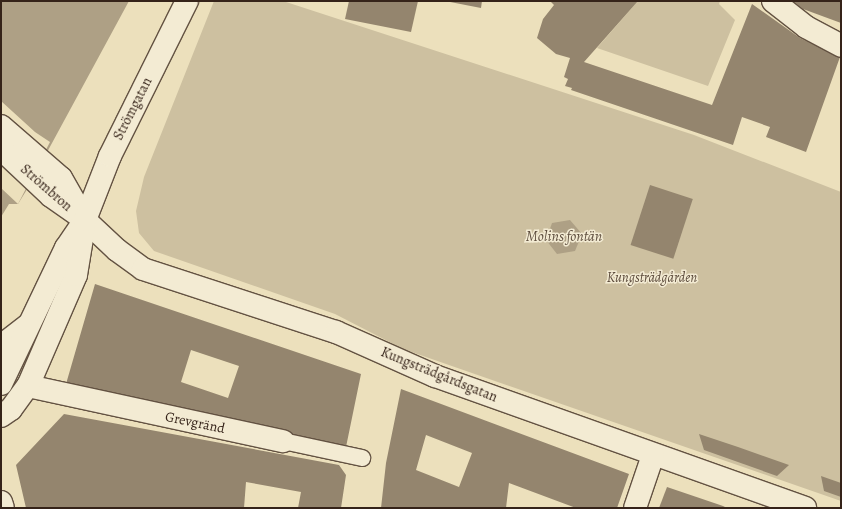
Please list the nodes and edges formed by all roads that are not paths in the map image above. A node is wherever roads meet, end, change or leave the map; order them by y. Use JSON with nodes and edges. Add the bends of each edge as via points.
{"nodes":[{"id":1,"x":187,"y":1,"type":"edge"},
{"id":2,"x":773,"y":1,"type":"edge"},
{"id":3,"x":841,"y":46,"type":"edge"},
{"id":4,"x":1,"y":126,"type":"edge"},
{"id":5,"x":1,"y":148,"type":"edge"},
{"id":6,"x":37,"y":170,"type":"junction"},
{"id":7,"x":85,"y":220,"type":"junction"},
{"id":8,"x":28,"y":325,"type":"junction"},
{"id":9,"x":1,"y":346,"type":"edge"},
{"id":10,"x":1,"y":384,"type":"edge"},
{"id":11,"x":28,"y":386,"type":"junction"},
{"id":12,"x":1,"y":416,"type":"edge"},
{"id":13,"x":283,"y":441,"type":"joint"},
{"id":14,"x":653,"y":455,"type":"junction"},
{"id":15,"x":362,"y":458,"type":"dead end"},
{"id":16,"x":1,"y":502,"type":"edge"},
{"id":17,"x":3,"y":508,"type":"edge"},
{"id":18,"x":635,"y":508,"type":"edge"},
{"id":19,"x":805,"y":508,"type":"edge"}],
"edges":[{"from":1,"to":7,"type":"street","name":"Strömgatan","via":[[110,156]]},
{"from":2,"to":3,"type":"street","via":[[806,27]]},
{"from":4,"to":6,"type":"street","name":"Strömbron"},
{"from":5,"to":6,"type":"street","name":"Strömbron"},
{"from":6,"to":7,"type":"street","name":"Strömbron","via":[[51,196]]},
{"from":7,"to":8,"type":"street","via":[[66,248]]},
{"from":7,"to":11,"type":"street","via":[[76,275]]},
{"from":7,"to":14,"type":"street","name":"Kungsträdgårdsgatan","via":[[116,250],[143,269],[336,332],[435,376]]},
{"from":8,"to":9,"type":"street"},
{"from":8,"to":10,"type":"street"},
{"from":11,"to":12,"type":"street","via":[[11,409]]},
{"from":11,"to":13,"type":"street","name":"Grevgränd"},
{"from":13,"to":15,"type":"street","name":"Grevgränd"},
{"from":14,"to":18,"type":"street"},
{"from":14,"to":19,"type":"street","name":"Kungsträdgårdsgatan"},
{"from":16,"to":17,"type":"street"}]}
